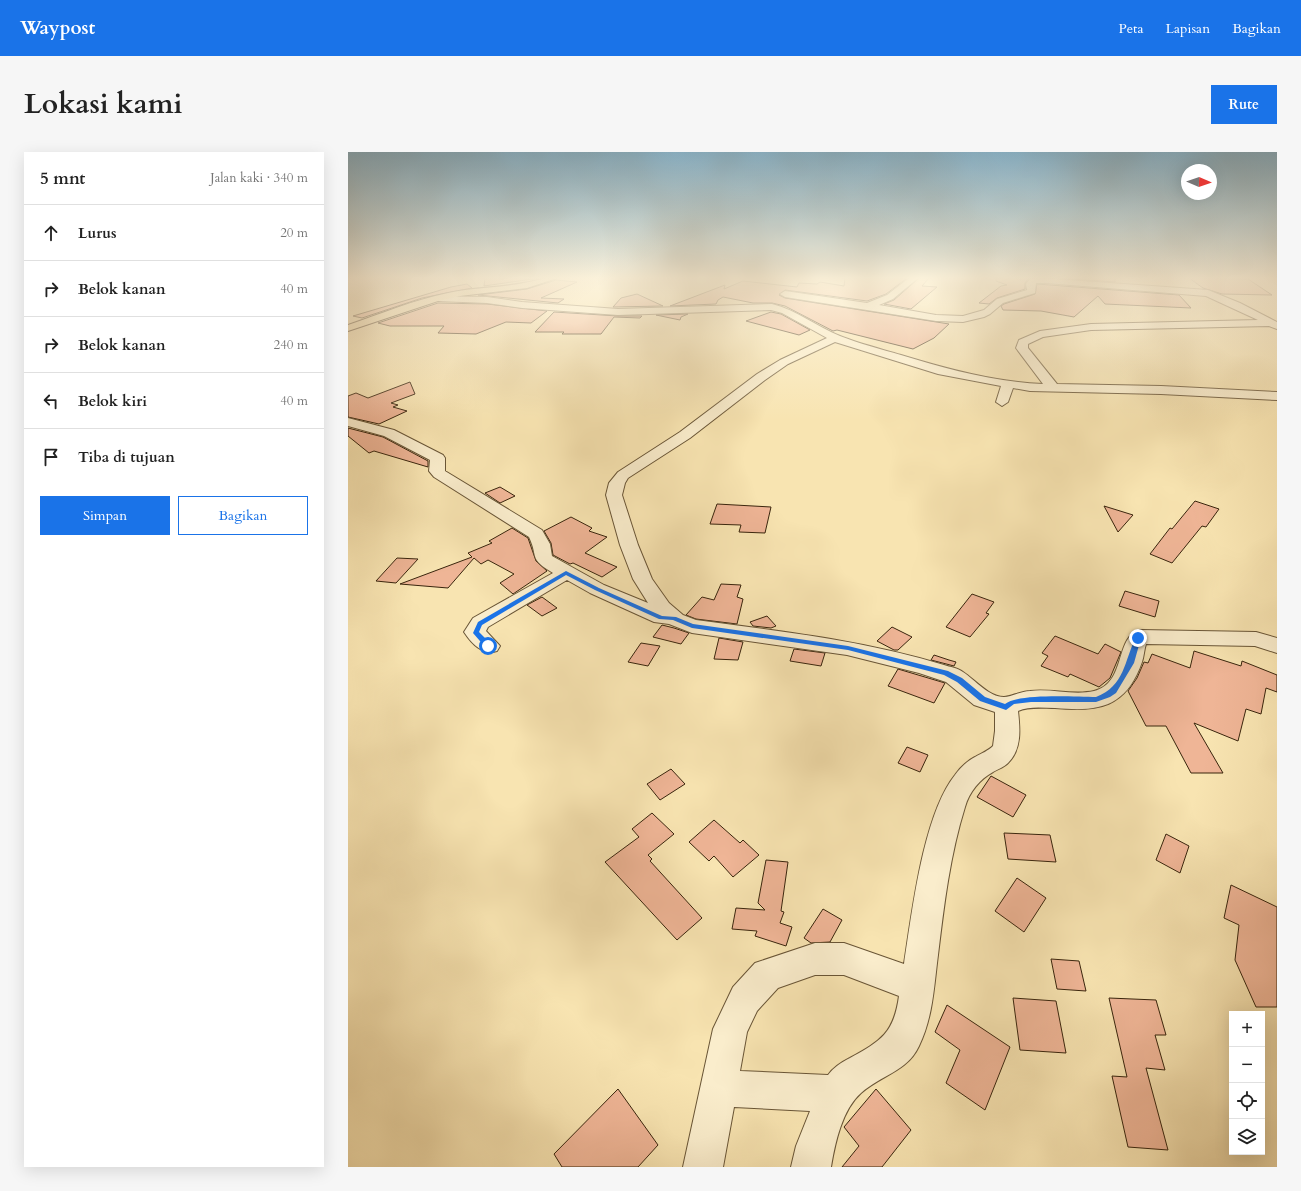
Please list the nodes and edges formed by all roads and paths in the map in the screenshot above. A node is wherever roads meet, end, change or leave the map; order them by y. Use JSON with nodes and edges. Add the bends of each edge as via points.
{"nodes":[{"id":1,"x":812,"y":325,"type":"edge"},
{"id":2,"x":1252,"y":325,"type":"edge"},
{"id":3,"x":835,"y":338,"type":"junction"},
{"id":4,"x":1008,"y":384,"type":"junction"},
{"id":5,"x":1053,"y":388,"type":"junction"},
{"id":6,"x":1277,"y":396,"type":"edge"},
{"id":7,"x":1002,"y":402,"type":"dead end"},
{"id":8,"x":348,"y":422,"type":"edge"},
{"id":9,"x":566,"y":573,"type":"junction"},
{"id":10,"x":674,"y":618,"type":"junction"},
{"id":11,"x":488,"y":646,"type":"dead end"},
{"id":12,"x":1277,"y":646,"type":"edge"},
{"id":13,"x":1006,"y":707,"type":"junction"},
{"id":14,"x":916,"y":986,"type":"junction"},
{"id":15,"x":720,"y":1088,"type":"junction"},
{"id":16,"x":836,"y":1094,"type":"junction"},
{"id":17,"x":703,"y":1167,"type":"edge"},
{"id":18,"x":811,"y":1167,"type":"edge"}],
"edges":[{"from":1,"to":3,"type":"street"},
{"from":2,"to":5,"type":"street","via":[[1091,328],[1040,334],[1023,342],[1022,348]]},
{"from":3,"to":4,"type":"street","via":[[942,371]]},
{"from":3,"to":10,"type":"street","via":[[784,362],[761,377],[685,435],[623,475],[617,483],[614,495],[639,574],[657,601]]},
{"from":4,"to":5,"type":"street"},
{"from":4,"to":7,"type":"street"},
{"from":5,"to":6,"type":"street"},
{"from":8,"to":9,"type":"street","via":[[389,433],[438,458],[439,474],[536,534],[543,558]]},
{"from":9,"to":10,"type":"street","via":[[661,617]]},
{"from":9,"to":11,"type":"street","via":[[480,623],[475,632]]},
{"from":10,"to":13,"type":"street","via":[[692,626],[848,648],[922,666],[954,676],[982,699]]},
{"from":12,"to":13,"type":"street","via":[[1256,639],[1140,637],[1136,641],[1131,663],[1114,691],[1107,695],[1096,699],[1025,700],[1012,702]]},
{"from":13,"to":14,"type":"street","via":[[1006,744],[1001,755],[970,774],[954,799],[929,910]]},
{"from":14,"to":15,"type":"street","via":[[844,959],[815,959],[767,975],[745,999],[730,1029]]},
{"from":14,"to":16,"type":"street","via":[[916,1006],[900,1045],[890,1056],[848,1080]]},
{"from":15,"to":16,"type":"street"},
{"from":15,"to":17,"type":"street"},
{"from":16,"to":18,"type":"street","via":[[813,1154]]}]}
